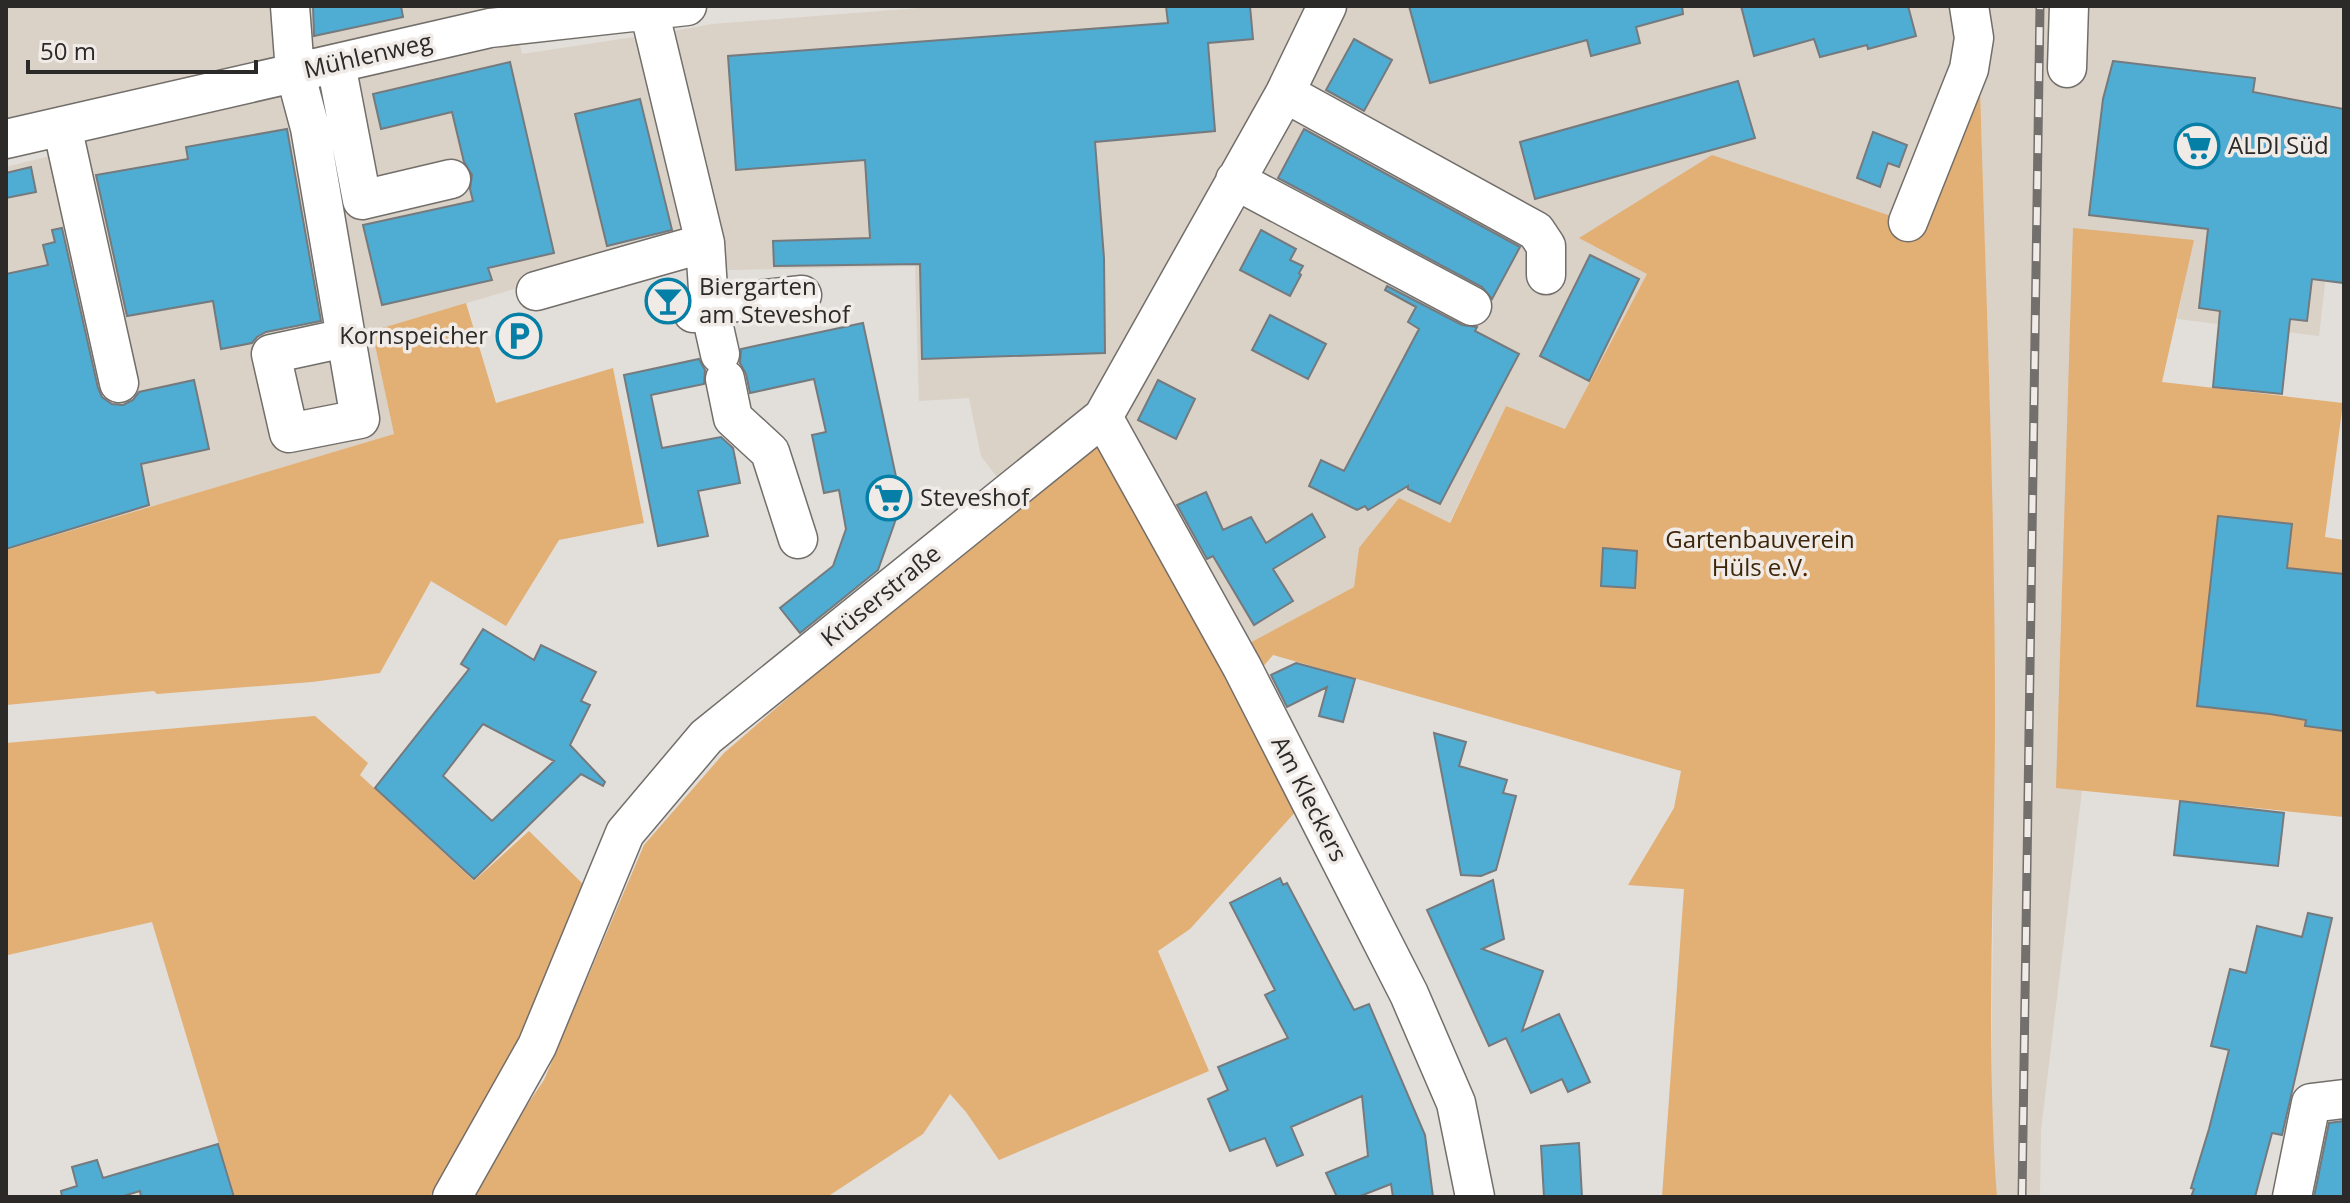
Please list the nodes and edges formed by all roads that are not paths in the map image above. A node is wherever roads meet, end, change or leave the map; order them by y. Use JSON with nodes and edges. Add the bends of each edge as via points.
{"nodes":[{"id":1,"x":290,"y":6,"type":"edge"},
{"id":2,"x":687,"y":6,"type":"edge"},
{"id":3,"x":1327,"y":6,"type":"edge"},
{"id":4,"x":1969,"y":6,"type":"edge"},
{"id":5,"x":2069,"y":6,"type":"edge"},
{"id":6,"x":649,"y":10,"type":"junction"},
{"id":7,"x":336,"y":64,"type":"junction"},
{"id":8,"x":2067,"y":68,"type":"dead end"},
{"id":9,"x":295,"y":72,"type":"junction"},
{"id":10,"x":1285,"y":93,"type":"junction"},
{"id":11,"x":62,"y":126,"type":"junction"},
{"id":12,"x":6,"y":139,"type":"edge"},
{"id":13,"x":451,"y":179,"type":"dead end"},
{"id":14,"x":1235,"y":180,"type":"junction"},
{"id":15,"x":1908,"y":222,"type":"dead end"},
{"id":16,"x":705,"y":243,"type":"junction"},
{"id":17,"x":1546,"y":275,"type":"dead end"},
{"id":18,"x":536,"y":291,"type":"dead end"},
{"id":19,"x":802,"y":295,"type":"dead end"},
{"id":20,"x":1472,"y":306,"type":"dead end"},
{"id":21,"x":701,"y":309,"type":"junction"},
{"id":22,"x":345,"y":338,"type":"dead end"},
{"id":23,"x":119,"y":383,"type":"dead end"},
{"id":24,"x":1103,"y":417,"type":"junction"},
{"id":25,"x":798,"y":539,"type":"dead end"},
{"id":26,"x":2333,"y":1104,"type":"edge"},
{"id":27,"x":452,"y":1197,"type":"edge"},
{"id":28,"x":1475,"y":1197,"type":"edge"},
{"id":29,"x":2292,"y":1197,"type":"edge"}],
"edges":[{"from":1,"to":9,"type":"street"},
{"from":2,"to":6,"type":"street","name":"Mühlenweg"},
{"from":3,"to":10,"type":"street","name":"Krüserstraße"},
{"from":4,"to":15,"type":"street","via":[[1974,38],[1969,69]]},
{"from":5,"to":8,"type":"street"},
{"from":6,"to":7,"type":"street","name":"Mühlenweg","via":[[490,28]]},
{"from":6,"to":16,"type":"street"},
{"from":7,"to":9,"type":"street","name":"Mühlenweg"},
{"from":7,"to":13,"type":"street","via":[[362,200]]},
{"from":9,"to":11,"type":"street","name":"Mühlenweg"},
{"from":9,"to":22,"type":"street","via":[[310,128]]},
{"from":10,"to":14,"type":"street","name":"Krüserstraße"},
{"from":10,"to":17,"type":"street","via":[[1536,231],[1546,246]]},
{"from":11,"to":12,"type":"street","name":"Mühlenweg"},
{"from":11,"to":23,"type":"street"},
{"from":14,"to":20,"type":"street"},
{"from":14,"to":24,"type":"street","name":"Krüserstraße"},
{"from":16,"to":18,"type":"street"},
{"from":16,"to":21,"type":"street"},
{"from":19,"to":21,"type":"street"},
{"from":21,"to":25,"type":"street","via":[[733,418],[770,452]]},
{"from":24,"to":27,"type":"street","name":"Krüserstraße","via":[[706,737],[625,833],[537,1046]]},
{"from":24,"to":28,"type":"street","name":"Am Kleckers","via":[[1242,667],[1409,994],[1456,1103]]},
{"from":26,"to":29,"type":"street"}]}
